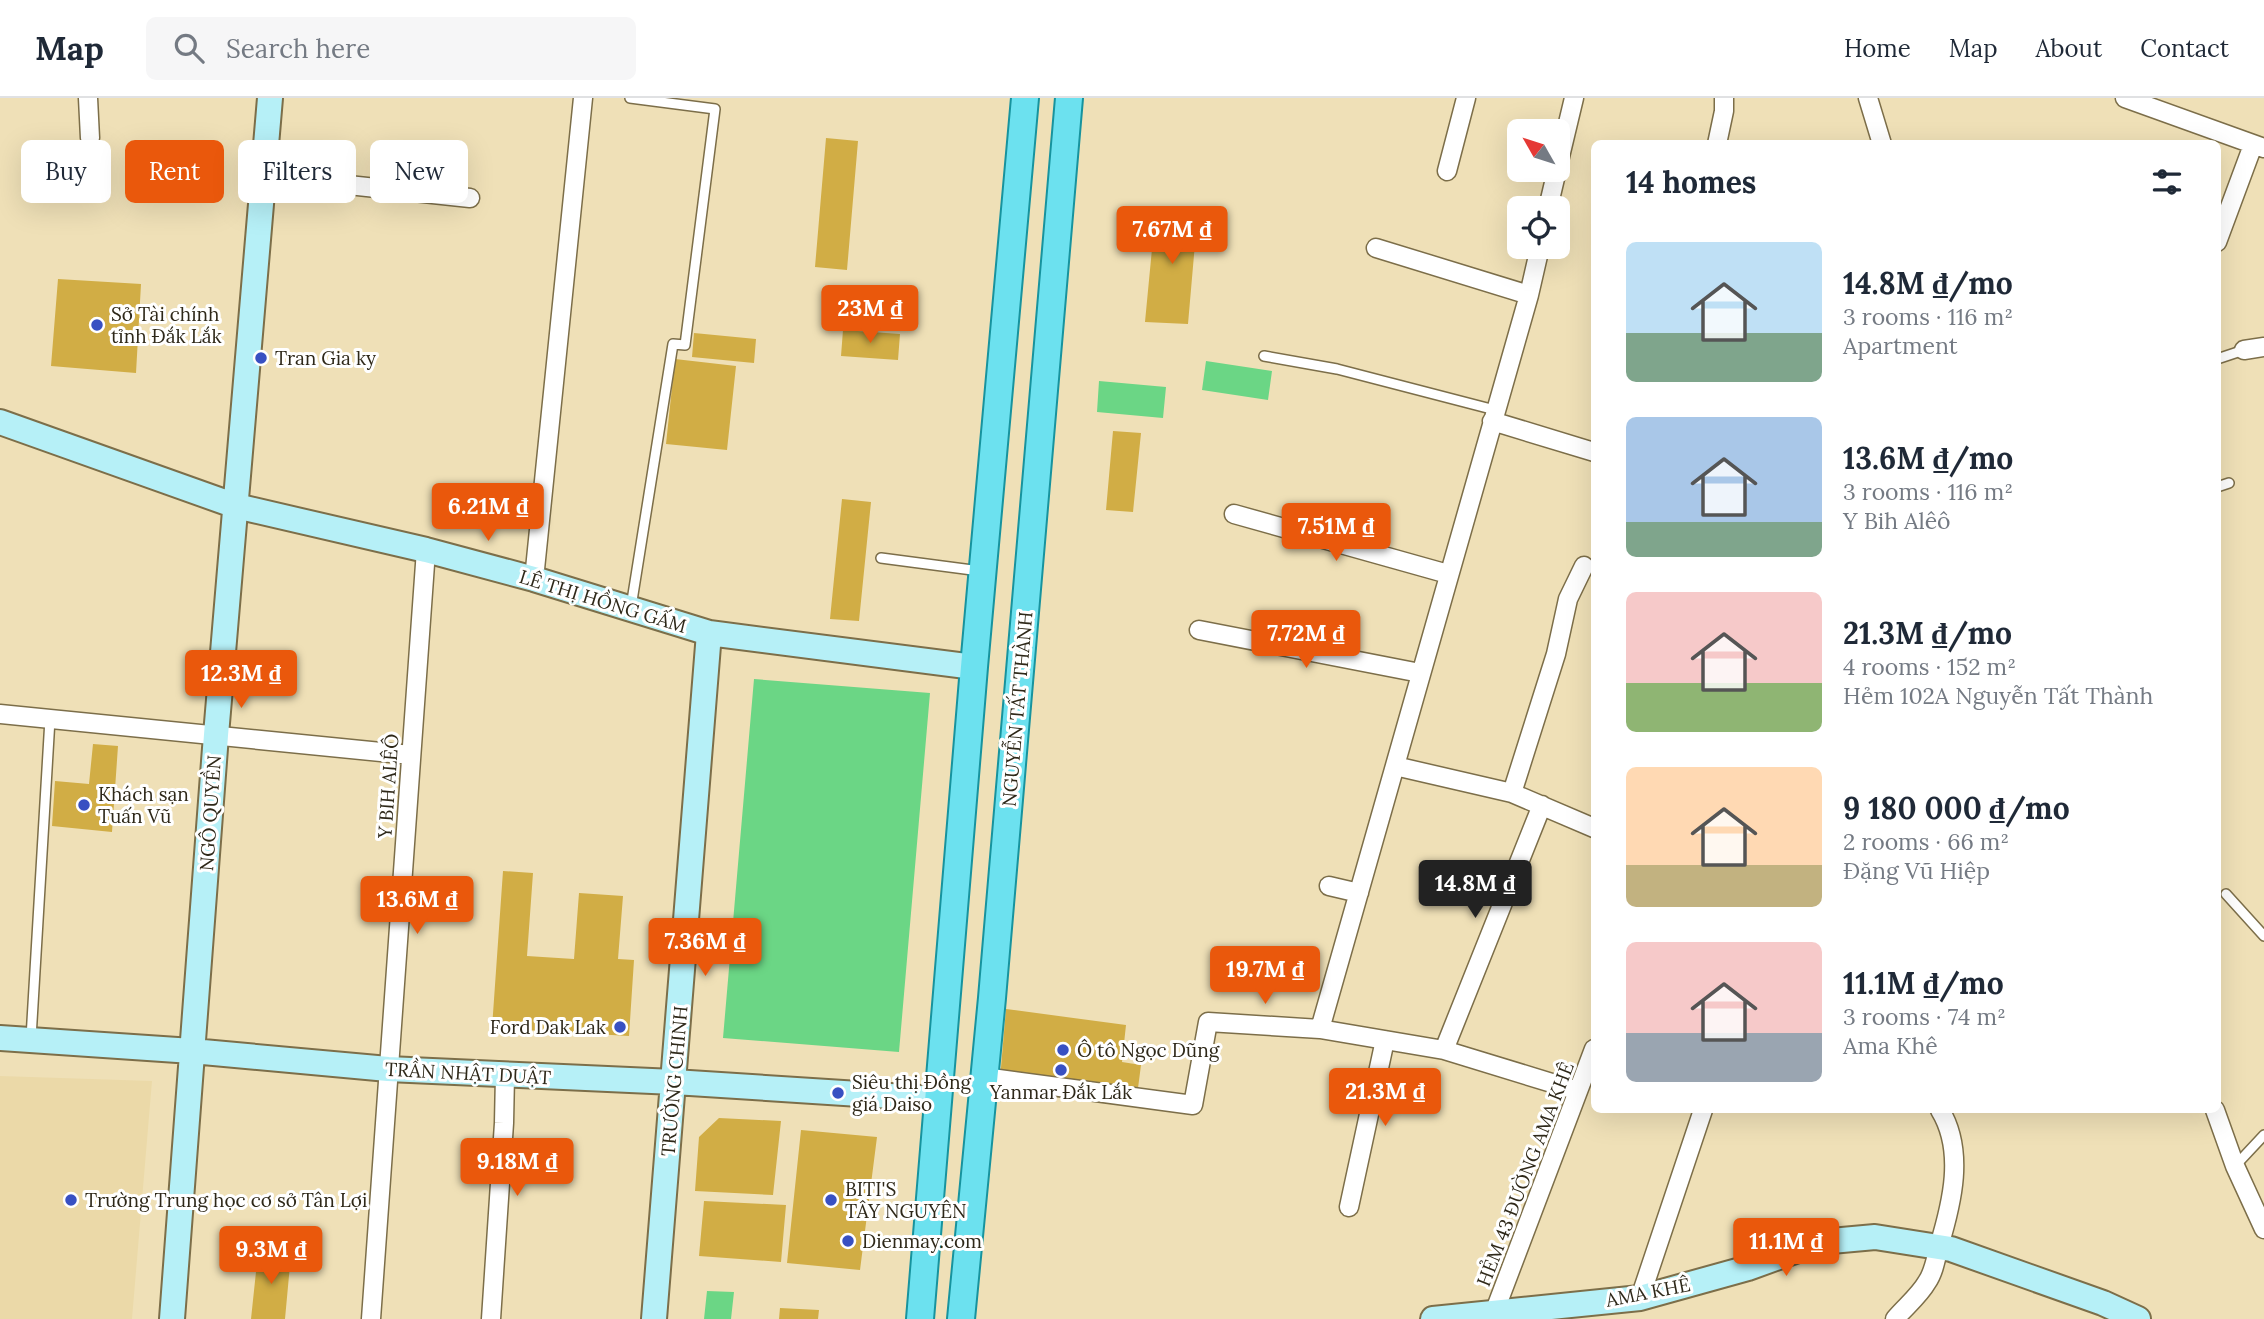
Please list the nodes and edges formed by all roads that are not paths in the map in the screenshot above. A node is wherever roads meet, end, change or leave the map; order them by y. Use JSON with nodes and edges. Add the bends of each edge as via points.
{"nodes":[{"id":1,"x":88,"y":98,"type":"edge"},
{"id":2,"x":270,"y":98,"type":"edge"},
{"id":3,"x":583,"y":98,"type":"edge"},
{"id":4,"x":630,"y":98,"type":"edge"},
{"id":5,"x":1025,"y":98,"type":"edge"},
{"id":6,"x":1069,"y":98,"type":"edge"},
{"id":7,"x":1466,"y":98,"type":"edge"},
{"id":8,"x":1574,"y":98,"type":"edge"},
{"id":9,"x":1724,"y":98,"type":"edge"},
{"id":10,"x":1868,"y":98,"type":"edge"},
{"id":11,"x":2125,"y":98,"type":"edge"},
{"id":12,"x":1569,"y":119,"type":"edge"},
{"id":13,"x":90,"y":138,"type":"dead end"},
{"id":14,"x":267,"y":140,"type":"edge"},
{"id":15,"x":1718,"y":140,"type":"edge"},
{"id":16,"x":1881,"y":140,"type":"edge"},
{"id":17,"x":2258,"y":146,"type":"edge"},
{"id":18,"x":1447,"y":171,"type":"dead end"},
{"id":19,"x":356,"y":186,"type":"edge"},
{"id":20,"x":470,"y":198,"type":"dead end"},
{"id":21,"x":262,"y":203,"type":"edge"},
{"id":22,"x":2221,"y":233,"type":"edge"},
{"id":23,"x":1376,"y":248,"type":"dead end"},
{"id":24,"x":1537,"y":259,"type":"edge"},
{"id":25,"x":1529,"y":295,"type":"junction"},
{"id":26,"x":2264,"y":347,"type":"edge"},
{"id":27,"x":2244,"y":350,"type":"joint"},
{"id":28,"x":1264,"y":356,"type":"dead end"},
{"id":29,"x":2221,"y":358,"type":"edge"},
{"id":30,"x":1494,"y":415,"type":"junction"},
{"id":31,"x":0,"y":422,"type":"edge"},
{"id":32,"x":1591,"y":451,"type":"edge"},
{"id":33,"x":2229,"y":483,"type":"dead end"},
{"id":34,"x":2221,"y":486,"type":"edge"},
{"id":35,"x":236,"y":506,"type":"junction"},
{"id":36,"x":1234,"y":514,"type":"dead end"},
{"id":37,"x":426,"y":550,"type":"junction"},
{"id":38,"x":881,"y":558,"type":"dead end"},
{"id":39,"x":1584,"y":566,"type":"dead end"},
{"id":40,"x":983,"y":571,"type":"junction"},
{"id":41,"x":1448,"y":574,"type":"junction"},
{"id":42,"x":534,"y":579,"type":"junction"},
{"id":43,"x":631,"y":609,"type":"junction"},
{"id":44,"x":1199,"y":631,"type":"dead end"},
{"id":45,"x":709,"y":633,"type":"junction"},
{"id":46,"x":974,"y":667,"type":"junction"},
{"id":47,"x":1420,"y":673,"type":"junction"},
{"id":48,"x":0,"y":714,"type":"edge"},
{"id":49,"x":50,"y":719,"type":"junction"},
{"id":50,"x":216,"y":734,"type":"junction"},
{"id":51,"x":411,"y":755,"type":"junction"},
{"id":52,"x":1395,"y":766,"type":"junction"},
{"id":53,"x":1512,"y":793,"type":"junction"},
{"id":54,"x":1542,"y":805,"type":"junction"},
{"id":55,"x":1591,"y":827,"type":"edge"},
{"id":56,"x":1329,"y":886,"type":"dead end"},
{"id":57,"x":1359,"y":892,"type":"junction"},
{"id":58,"x":2226,"y":894,"type":"dead end"},
{"id":59,"x":2264,"y":936,"type":"edge"},
{"id":60,"x":1321,"y":1029,"type":"junction"},
{"id":61,"x":0,"y":1038,"type":"edge"},
{"id":62,"x":31,"y":1040,"type":"junction"},
{"id":63,"x":1385,"y":1040,"type":"junction"},
{"id":64,"x":1444,"y":1049,"type":"junction"},
{"id":65,"x":192,"y":1051,"type":"junction"},
{"id":66,"x":388,"y":1069,"type":"junction"},
{"id":67,"x":1590,"y":1071,"type":"edge"},
{"id":68,"x":505,"y":1075,"type":"junction"},
{"id":69,"x":985,"y":1077,"type":"junction"},
{"id":70,"x":674,"y":1082,"type":"junction"},
{"id":71,"x":1578,"y":1091,"type":"junction"},
{"id":72,"x":937,"y":1099,"type":"junction"},
{"id":73,"x":1702,"y":1113,"type":"edge"},
{"id":74,"x":1942,"y":1113,"type":"edge"},
{"id":75,"x":2216,"y":1113,"type":"edge"},
{"id":76,"x":2264,"y":1135,"type":"edge"},
{"id":77,"x":2235,"y":1166,"type":"junction"},
{"id":78,"x":1349,"y":1207,"type":"dead end"},
{"id":79,"x":2264,"y":1229,"type":"edge"},
{"id":80,"x":1939,"y":1247,"type":"junction"},
{"id":81,"x":1640,"y":1298,"type":"junction"},
{"id":82,"x":1494,"y":1313,"type":"junction"},
{"id":83,"x":172,"y":1319,"type":"edge"},
{"id":84,"x":371,"y":1319,"type":"edge"},
{"id":85,"x":491,"y":1319,"type":"edge"},
{"id":86,"x":654,"y":1319,"type":"edge"},
{"id":87,"x":920,"y":1319,"type":"edge"},
{"id":88,"x":961,"y":1319,"type":"edge"},
{"id":89,"x":1433,"y":1319,"type":"edge"},
{"id":90,"x":1895,"y":1319,"type":"edge"},
{"id":91,"x":2138,"y":1319,"type":"edge"}],
"edges":[{"from":1,"to":13,"type":"street"},
{"from":2,"to":14,"type":"street","name":"NGÔ QUYỀN"},
{"from":3,"to":42,"type":"street"},
{"from":4,"to":43,"type":"lane","via":[[715,109],[685,345],[673,344]]},
{"from":5,"to":40,"type":"main road"},
{"from":6,"to":69,"type":"main road","name":"NGUYỄN TẤT THÀNH"},
{"from":7,"to":18,"type":"street"},
{"from":8,"to":12,"type":"street"},
{"from":9,"to":15,"type":"street"},
{"from":10,"to":16,"type":"street"},
{"from":11,"to":17,"type":"street"},
{"from":17,"to":22,"type":"street"},
{"from":19,"to":20,"type":"street"},
{"from":21,"to":35,"type":"street","name":"NGÔ QUYỀN"},
{"from":23,"to":25,"type":"street"},
{"from":24,"to":25,"type":"street"},
{"from":25,"to":30,"type":"street"},
{"from":26,"to":27,"type":"street"},
{"from":27,"to":29,"type":"lane"},
{"from":28,"to":30,"type":"lane","via":[[1337,369]]},
{"from":30,"to":32,"type":"street"},
{"from":30,"to":41,"type":"street"},
{"from":31,"to":35,"type":"street","name":"LÊ THỊ HỒNG GẤM"},
{"from":33,"to":34,"type":"lane"},
{"from":35,"to":37,"type":"street","name":"LÊ THỊ HỒNG GẤM"},
{"from":35,"to":50,"type":"street","name":"NGÔ QUYỀN"},
{"from":36,"to":41,"type":"street"},
{"from":37,"to":42,"type":"street","name":"LÊ THỊ HỒNG GẤM"},
{"from":37,"to":51,"type":"street","name":"Y BIH ALÊÔ"},
{"from":38,"to":40,"type":"lane"},
{"from":39,"to":53,"type":"street","via":[[1567,599],[1556,654]]},
{"from":40,"to":46,"type":"main road"},
{"from":41,"to":47,"type":"street"},
{"from":42,"to":43,"type":"street","name":"LÊ THỊ HỒNG GẤM"},
{"from":43,"to":45,"type":"street","name":"LÊ THỊ HỒNG GẤM"},
{"from":44,"to":47,"type":"street"},
{"from":45,"to":46,"type":"street","name":"LÊ THỊ HỒNG GẤM"},
{"from":45,"to":70,"type":"street","name":"TRƯỜNG CHINH"},
{"from":46,"to":72,"type":"main road"},
{"from":47,"to":52,"type":"street"},
{"from":48,"to":49,"type":"street"},
{"from":49,"to":50,"type":"street"},
{"from":49,"to":62,"type":"lane"},
{"from":50,"to":51,"type":"street"},
{"from":50,"to":65,"type":"street","name":"NGÔ QUYỀN"},
{"from":51,"to":66,"type":"street","name":"Y BIH ALÊÔ"},
{"from":52,"to":53,"type":"street"},
{"from":52,"to":57,"type":"street"},
{"from":53,"to":54,"type":"street"},
{"from":54,"to":55,"type":"street"},
{"from":54,"to":64,"type":"street"},
{"from":56,"to":57,"type":"street"},
{"from":57,"to":60,"type":"street"},
{"from":58,"to":59,"type":"lane"},
{"from":60,"to":63,"type":"street"},
{"from":60,"to":69,"type":"street","via":[[1208,1022],[1193,1105]]},
{"from":61,"to":62,"type":"street","name":"TRẦN NHẬT DUẬT"},
{"from":62,"to":65,"type":"street","name":"TRẦN NHẬT DUẬT"},
{"from":63,"to":64,"type":"street"},
{"from":63,"to":78,"type":"street"},
{"from":64,"to":71,"type":"street"},
{"from":65,"to":66,"type":"street","name":"TRẦN NHẬT DUẬT"},
{"from":65,"to":83,"type":"street","name":"NGÔ QUYỀN"},
{"from":66,"to":68,"type":"street","name":"TRẦN NHẬT DUẬT"},
{"from":66,"to":84,"type":"street","name":"Y BIH ALÊÔ"},
{"from":67,"to":71,"type":"street","name":"HẺM 43 ĐƯỜNG AMA KHÊ"},
{"from":68,"to":70,"type":"street","name":"TRẦN NHẬT DUẬT"},
{"from":68,"to":85,"type":"street"},
{"from":69,"to":88,"type":"main road","name":"NGUYỄN TẤT THÀNH"},
{"from":70,"to":72,"type":"street","name":"TRẦN NHẬT DUẬT"},
{"from":70,"to":86,"type":"street","name":"TRƯỜNG CHINH"},
{"from":71,"to":82,"type":"street","name":"HẺM 43 ĐƯỜNG AMA KHÊ"},
{"from":72,"to":87,"type":"main road"},
{"from":73,"to":81,"type":"street"},
{"from":74,"to":80,"type":"street","via":[[1953,1142],[1954,1171]]},
{"from":75,"to":77,"type":"street"},
{"from":76,"to":77,"type":"lane"},
{"from":77,"to":79,"type":"street"},
{"from":80,"to":81,"type":"street","name":"AMA KHÊ","via":[[1875,1237],[1820,1242]]},
{"from":80,"to":90,"type":"street","via":[[1927,1284]]},
{"from":80,"to":91,"type":"street","name":"AMA KHÊ"},
{"from":81,"to":82,"type":"street","name":"AMA KHÊ"},
{"from":82,"to":89,"type":"street","name":"AMA KHÊ"}]}
